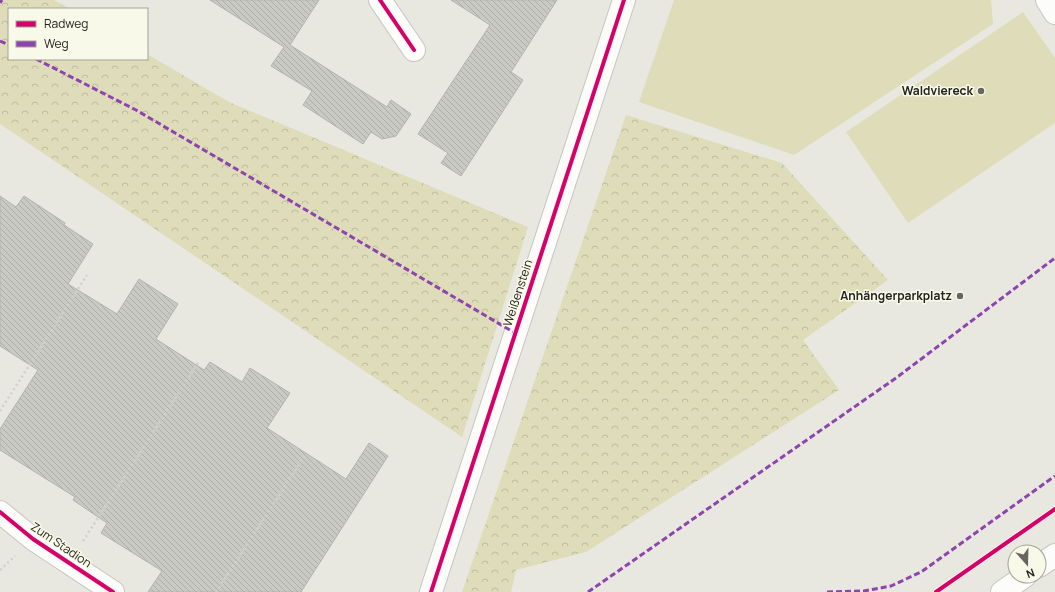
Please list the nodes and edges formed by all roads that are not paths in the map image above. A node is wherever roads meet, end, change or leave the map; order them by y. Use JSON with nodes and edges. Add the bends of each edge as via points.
{"nodes":[{"id":1,"x":380,"y":0,"type":"edge"},
{"id":2,"x":624,"y":0,"type":"edge"},
{"id":3,"x":1047,"y":0,"type":"edge"},
{"id":4,"x":1055,"y":13,"type":"edge"},
{"id":5,"x":414,"y":50,"type":"dead end"},
{"id":6,"x":0,"y":512,"type":"edge"},
{"id":7,"x":1014,"y":584,"type":"edge"},
{"id":8,"x":113,"y":592,"type":"edge"},
{"id":9,"x":431,"y":592,"type":"edge"},
{"id":10,"x":1002,"y":592,"type":"edge"}],
"edges":[{"from":1,"to":5,"type":"street"},
{"from":2,"to":9,"type":"street","name":"Weißenstein"},
{"from":3,"to":4,"type":"street"},
{"from":6,"to":8,"type":"street","name":"Zum Stadion","via":[[33,539]]},
{"from":7,"to":10,"type":"street"}]}
